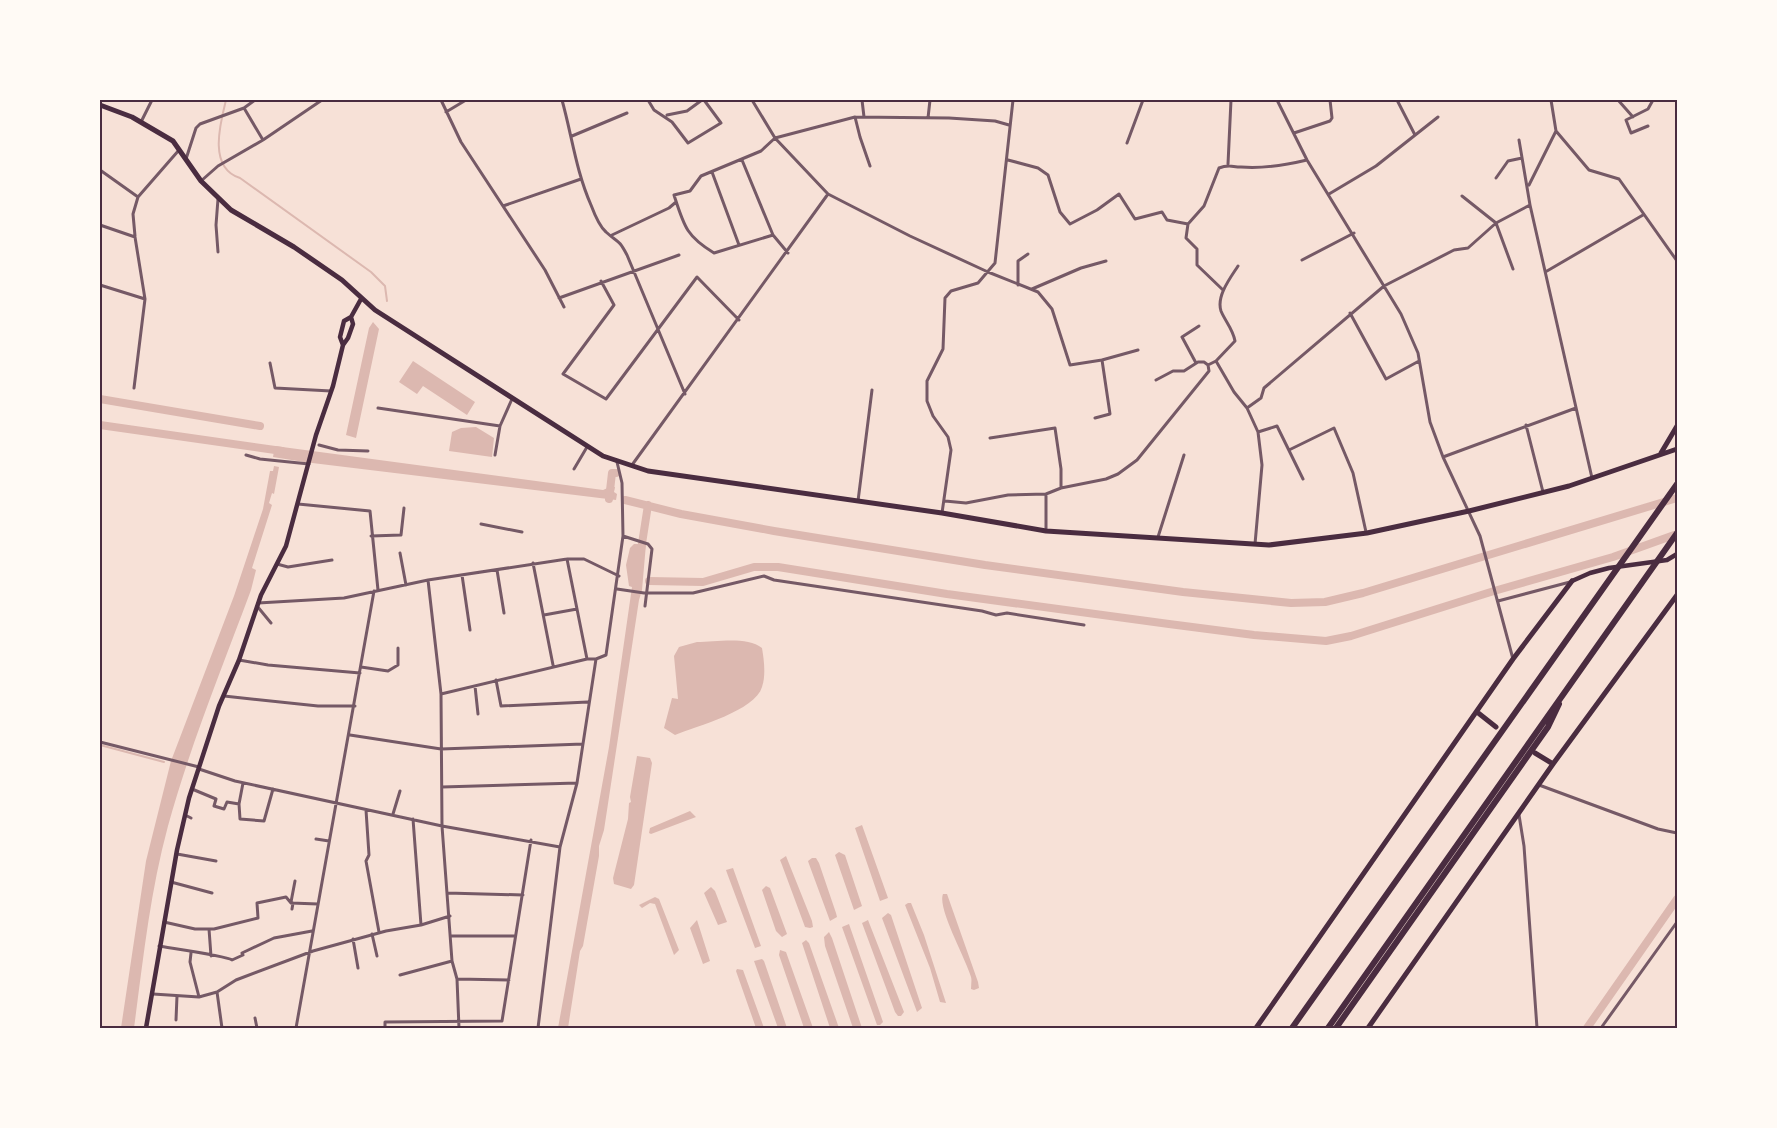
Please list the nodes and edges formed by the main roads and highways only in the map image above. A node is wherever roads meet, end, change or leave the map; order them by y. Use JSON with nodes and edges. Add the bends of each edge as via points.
{"nodes":[{"id":1,"x":100,"y":105,"type":"edge"},
{"id":2,"x":361,"y":299,"type":"junction"},
{"id":3,"x":352,"y":318,"type":"junction"},
{"id":4,"x":343,"y":346,"type":"junction"},
{"id":5,"x":1677,"y":426,"type":"edge"},
{"id":6,"x":1677,"y":449,"type":"edge"},
{"id":7,"x":1661,"y":453,"type":"junction"},
{"id":8,"x":1677,"y":484,"type":"edge"},
{"id":9,"x":1677,"y":533,"type":"edge"},
{"id":10,"x":1677,"y":554,"type":"edge"},
{"id":11,"x":1572,"y":581,"type":"joint"},
{"id":12,"x":1677,"y":595,"type":"edge"},
{"id":13,"x":1570,"y":684,"type":"junction"},
{"id":14,"x":1477,"y":712,"type":"junction"},
{"id":15,"x":1496,"y":727,"type":"dead end"},
{"id":16,"x":1535,"y":753,"type":"dead end"},
{"id":17,"x":1553,"y":764,"type":"junction"},
{"id":18,"x":1331,"y":973,"type":"junction"},
{"id":19,"x":146,"y":1028,"type":"edge"},
{"id":20,"x":1256,"y":1028,"type":"edge"},
{"id":21,"x":1288,"y":1028,"type":"edge"},
{"id":22,"x":1292,"y":1028,"type":"edge"},
{"id":23,"x":1328,"y":1028,"type":"edge"},
{"id":24,"x":1336,"y":1028,"type":"edge"},
{"id":25,"x":1368,"y":1028,"type":"edge"}],
"edges":[{"from":1,"to":2,"type":"main road","via":[[173,142],[201,181],[231,210],[294,247]]},
{"from":2,"to":3,"type":"main road"},
{"from":2,"to":7,"type":"main road","via":[[587,447],[617,462],[691,478],[1046,531],[1270,545],[1366,533],[1469,511],[1592,479]]},
{"from":3,"to":4,"type":"main road","via":[[353,324]]},
{"from":3,"to":4,"type":"main road","via":[[344,321],[340,337]]},
{"from":4,"to":19,"type":"main road","via":[[286,546],[258,605],[192,789],[176,854]]},
{"from":5,"to":7,"type":"main road"},
{"from":6,"to":7,"type":"main road"},
{"from":8,"to":18,"type":"highway"},
{"from":9,"to":13,"type":"highway"},
{"from":10,"to":11,"type":"main road","via":[[1667,560],[1590,573]]},
{"from":11,"to":14,"type":"main road"},
{"from":12,"to":17,"type":"main road"},
{"from":13,"to":23,"type":"highway"},
{"from":13,"to":24,"type":"highway","via":[[1548,727]]},
{"from":14,"to":15,"type":"main road"},
{"from":14,"to":20,"type":"main road"},
{"from":16,"to":17,"type":"main road"},
{"from":17,"to":25,"type":"main road"},
{"from":18,"to":21,"type":"highway"},
{"from":18,"to":22,"type":"highway"}]}
